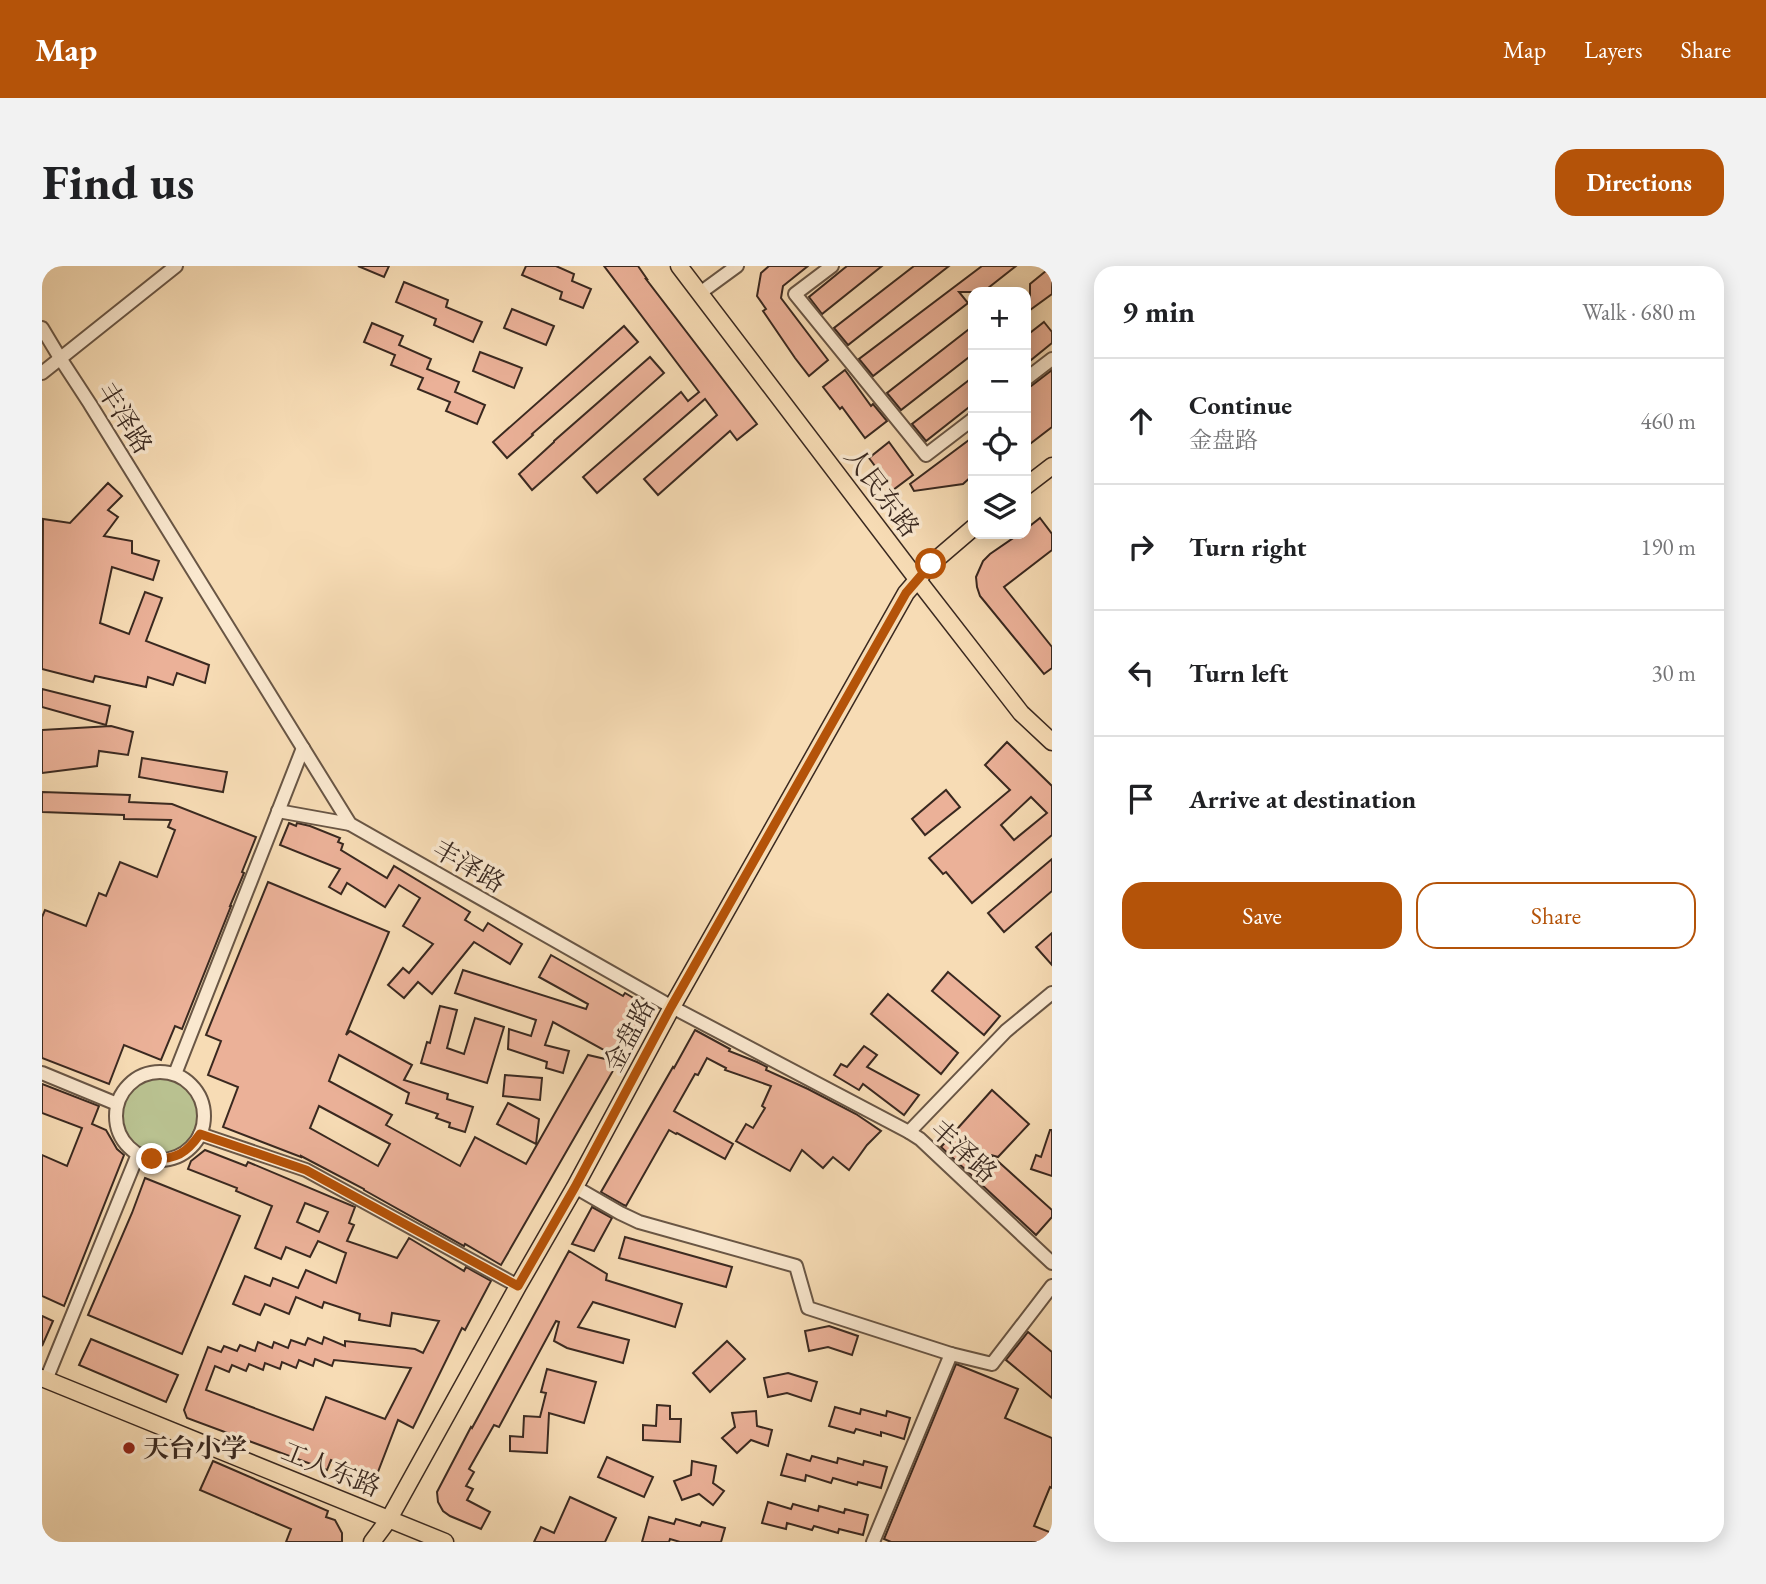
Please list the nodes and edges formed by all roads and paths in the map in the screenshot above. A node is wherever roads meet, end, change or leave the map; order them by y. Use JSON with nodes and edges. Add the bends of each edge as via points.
{"nodes":[{"id":1,"x":176,"y":266,"type":"edge"},
{"id":2,"x":679,"y":266,"type":"edge"},
{"id":3,"x":737,"y":266,"type":"edge"},
{"id":4,"x":832,"y":266,"type":"edge"},
{"id":5,"x":700,"y":293,"type":"junction"},
{"id":6,"x":42,"y":328,"type":"edge"},
{"id":7,"x":60,"y":358,"type":"junction"},
{"id":8,"x":1052,"y":359,"type":"edge"},
{"id":9,"x":42,"y":373,"type":"edge"},
{"id":10,"x":1031,"y":375,"type":"edge"},
{"id":11,"x":968,"y":423,"type":"edge"},
{"id":12,"x":1052,"y":466,"type":"edge"},
{"id":13,"x":1031,"y":482,"type":"edge"},
{"id":14,"x":968,"y":532,"type":"edge"},
{"id":15,"x":917,"y":579,"type":"junction"},
{"id":16,"x":1052,"y":742,"type":"edge"},
{"id":17,"x":303,"y":748,"type":"junction"},
{"id":18,"x":278,"y":811,"type":"junction"},
{"id":19,"x":350,"y":824,"type":"junction"},
{"id":20,"x":1052,"y":993,"type":"edge"},
{"id":21,"x":671,"y":1007,"type":"junction"},
{"id":22,"x":42,"y":1073,"type":"edge"},
{"id":23,"x":175,"y":1074,"type":"junction"},
{"id":24,"x":117,"y":1104,"type":"junction"},
{"id":25,"x":909,"y":1132,"type":"junction"},
{"id":26,"x":200,"y":1134,"type":"junction"},
{"id":27,"x":138,"y":1154,"type":"junction"},
{"id":28,"x":575,"y":1187,"type":"junction"},
{"id":29,"x":1052,"y":1264,"type":"edge"},
{"id":30,"x":518,"y":1286,"type":"junction"},
{"id":31,"x":1052,"y":1286,"type":"edge"},
{"id":32,"x":951,"y":1354,"type":"junction"},
{"id":33,"x":44,"y":1379,"type":"edge"},
{"id":34,"x":389,"y":1519,"type":"junction"},
{"id":35,"x":372,"y":1542,"type":"edge"},
{"id":36,"x":445,"y":1542,"type":"edge"},
{"id":37,"x":873,"y":1542,"type":"edge"}],
"edges":[{"from":1,"to":7,"type":"street"},
{"from":2,"to":5,"type":"main road","name":"人民东路"},
{"from":3,"to":5,"type":"street"},
{"from":4,"to":11,"type":"street","via":[[795,293],[926,455]]},
{"from":5,"to":15,"type":"main road","name":"人民东路"},
{"from":6,"to":7,"type":"street","name":"丰泽路"},
{"from":7,"to":9,"type":"street"},
{"from":7,"to":17,"type":"street","name":"丰泽路"},
{"from":8,"to":10,"type":"street"},
{"from":12,"to":13,"type":"main road"},
{"from":14,"to":15,"type":"main road","name":"金盘路"},
{"from":15,"to":16,"type":"main road","name":"人民东路","via":[[1021,713]]},
{"from":15,"to":21,"type":"main road","name":"金盘路"},
{"from":17,"to":18,"type":"street"},
{"from":17,"to":19,"type":"street","name":"丰泽路"},
{"from":18,"to":19,"type":"street"},
{"from":18,"to":23,"type":"street"},
{"from":19,"to":21,"type":"street","name":"丰泽路"},
{"from":20,"to":25,"type":"street","via":[[1006,1031]]},
{"from":21,"to":25,"type":"street","name":"丰泽路"},
{"from":21,"to":28,"type":"main road","name":"金盘路"},
{"from":22,"to":24,"type":"street"},
{"from":23,"to":24,"type":"street","via":[[160,1072],[133,1080]]},
{"from":23,"to":26,"type":"street","via":[[197,1092],[204,1120]]},
{"from":24,"to":27,"type":"street","via":[[119,1133]]},
{"from":25,"to":29,"type":"street","name":"丰泽路"},
{"from":26,"to":27,"type":"street","via":[[180,1155],[152,1159]]},
{"from":26,"to":30,"type":"street","via":[[306,1170]]},
{"from":27,"to":33,"type":"street"},
{"from":28,"to":30,"type":"main road","name":"金盘路"},
{"from":28,"to":32,"type":"street","via":[[639,1222],[796,1266],[808,1308]]},
{"from":30,"to":34,"type":"main road","name":"金盘路"},
{"from":31,"to":32,"type":"street","via":[[992,1364]]},
{"from":32,"to":37,"type":"street"},
{"from":33,"to":34,"type":"main road","name":"工人东路"},
{"from":34,"to":35,"type":"main road","name":"金盘路"},
{"from":34,"to":36,"type":"main road","name":"工人东路"}]}
